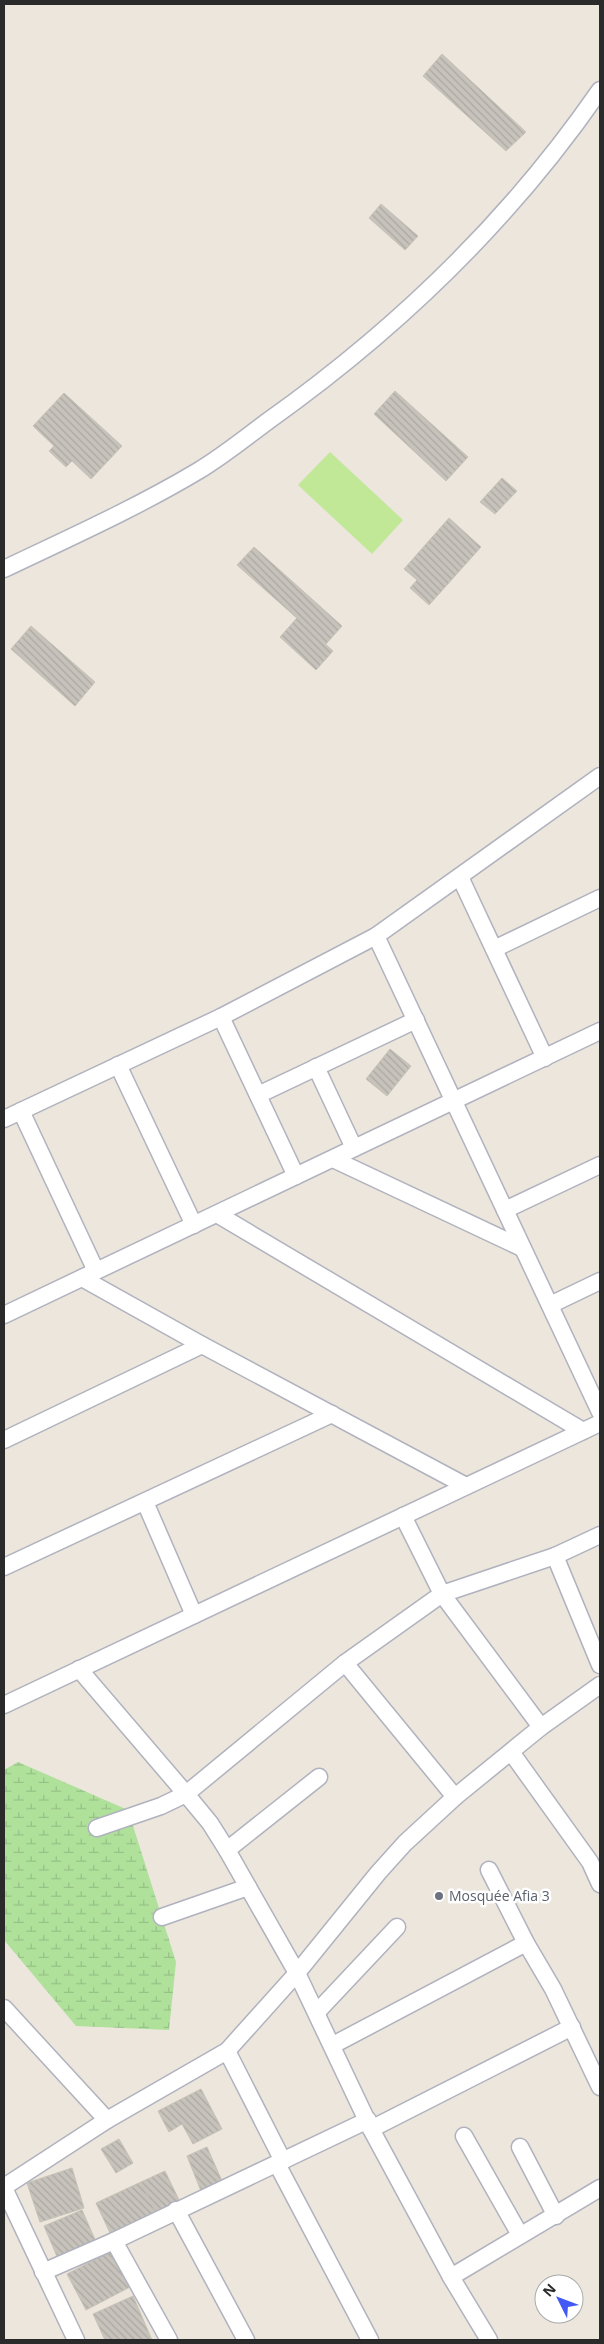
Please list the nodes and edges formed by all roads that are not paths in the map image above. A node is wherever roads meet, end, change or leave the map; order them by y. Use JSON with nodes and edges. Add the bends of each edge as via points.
{"nodes":[{"id":1,"x":600,"y":90,"type":"edge"},
{"id":2,"x":4,"y":569,"type":"edge"},
{"id":3,"x":600,"y":776,"type":"edge"},
{"id":4,"x":460,"y":877,"type":"junction"},
{"id":5,"x":600,"y":898,"type":"edge"},
{"id":6,"x":376,"y":936,"type":"junction"},
{"id":7,"x":494,"y":949,"type":"junction"},
{"id":8,"x":221,"y":1017,"type":"junction"},
{"id":9,"x":416,"y":1020,"type":"junction"},
{"id":10,"x":600,"y":1031,"type":"edge"},
{"id":11,"x":545,"y":1058,"type":"junction"},
{"id":12,"x":118,"y":1065,"type":"junction"},
{"id":13,"x":316,"y":1067,"type":"junction"},
{"id":14,"x":258,"y":1095,"type":"junction"},
{"id":15,"x":454,"y":1101,"type":"junction"},
{"id":16,"x":21,"y":1111,"type":"junction"},
{"id":17,"x":4,"y":1119,"type":"edge"},
{"id":18,"x":354,"y":1148,"type":"junction"},
{"id":19,"x":332,"y":1159,"type":"junction"},
{"id":20,"x":600,"y":1165,"type":"edge"},
{"id":21,"x":296,"y":1176,"type":"junction"},
{"id":22,"x":506,"y":1210,"type":"junction"},
{"id":23,"x":217,"y":1214,"type":"junction"},
{"id":24,"x":194,"y":1225,"type":"junction"},
{"id":25,"x":522,"y":1248,"type":"junction"},
{"id":26,"x":89,"y":1274,"type":"junction"},
{"id":27,"x":600,"y":1281,"type":"edge"},
{"id":28,"x":550,"y":1305,"type":"junction"},
{"id":29,"x":4,"y":1315,"type":"edge"},
{"id":30,"x":202,"y":1345,"type":"junction"},
{"id":31,"x":600,"y":1412,"type":"edge"},
{"id":32,"x":332,"y":1414,"type":"junction"},
{"id":33,"x":600,"y":1422,"type":"edge"},
{"id":34,"x":583,"y":1431,"type":"junction"},
{"id":35,"x":4,"y":1440,"type":"edge"},
{"id":36,"x":466,"y":1486,"type":"junction"},
{"id":37,"x":144,"y":1502,"type":"junction"},
{"id":38,"x":403,"y":1516,"type":"junction"},
{"id":39,"x":600,"y":1535,"type":"edge"},
{"id":40,"x":555,"y":1556,"type":"junction"},
{"id":41,"x":4,"y":1568,"type":"edge"},
{"id":42,"x":442,"y":1594,"type":"junction"},
{"id":43,"x":194,"y":1615,"type":"junction"},
{"id":44,"x":345,"y":1664,"type":"junction"},
{"id":45,"x":600,"y":1665,"type":"edge"},
{"id":46,"x":79,"y":1669,"type":"junction"},
{"id":47,"x":600,"y":1685,"type":"edge"},
{"id":48,"x":4,"y":1705,"type":"edge"},
{"id":49,"x":540,"y":1727,"type":"junction"},
{"id":50,"x":511,"y":1752,"type":"junction"},
{"id":51,"x":319,"y":1776,"type":"dead end"},
{"id":52,"x":186,"y":1794,"type":"junction"},
{"id":53,"x":455,"y":1797,"type":"junction"},
{"id":54,"x":97,"y":1828,"type":"dead end"},
{"id":55,"x":227,"y":1850,"type":"junction"},
{"id":56,"x":489,"y":1870,"type":"dead end"},
{"id":57,"x":600,"y":1884,"type":"edge"},
{"id":58,"x":248,"y":1887,"type":"junction"},
{"id":59,"x":162,"y":1917,"type":"dead end"},
{"id":60,"x":397,"y":1927,"type":"dead end"},
{"id":61,"x":526,"y":1942,"type":"junction"},
{"id":62,"x":297,"y":1972,"type":"junction"},
{"id":63,"x":4,"y":2008,"type":"edge"},
{"id":64,"x":317,"y":2012,"type":"junction"},
{"id":65,"x":572,"y":2027,"type":"junction"},
{"id":66,"x":333,"y":2045,"type":"junction"},
{"id":67,"x":227,"y":2050,"type":"junction"},
{"id":68,"x":600,"y":2087,"type":"edge"},
{"id":69,"x":107,"y":2120,"type":"junction"},
{"id":70,"x":370,"y":2125,"type":"junction"},
{"id":71,"x":464,"y":2136,"type":"dead end"},
{"id":72,"x":520,"y":2147,"type":"dead end"},
{"id":73,"x":280,"y":2162,"type":"junction"},
{"id":74,"x":4,"y":2187,"type":"edge"},
{"id":75,"x":600,"y":2188,"type":"edge"},
{"id":76,"x":176,"y":2210,"type":"junction"},
{"id":77,"x":556,"y":2216,"type":"junction"},
{"id":78,"x":520,"y":2235,"type":"junction"},
{"id":79,"x":114,"y":2241,"type":"junction"},
{"id":80,"x":43,"y":2272,"type":"junction"},
{"id":81,"x":451,"y":2277,"type":"junction"},
{"id":82,"x":76,"y":2340,"type":"edge"},
{"id":83,"x":169,"y":2340,"type":"edge"},
{"id":84,"x":246,"y":2340,"type":"edge"},
{"id":85,"x":370,"y":2340,"type":"edge"},
{"id":86,"x":488,"y":2340,"type":"edge"}],
"edges":[{"from":1,"to":2,"type":"street","via":[[578,123],[503,215],[431,288],[321,384],[200,470],[110,519]]},
{"from":3,"to":4,"type":"street"},
{"from":4,"to":6,"type":"street"},
{"from":4,"to":7,"type":"street"},
{"from":5,"to":7,"type":"street"},
{"from":6,"to":8,"type":"street"},
{"from":6,"to":9,"type":"street"},
{"from":7,"to":11,"type":"street"},
{"from":8,"to":12,"type":"street"},
{"from":8,"to":14,"type":"street"},
{"from":9,"to":13,"type":"street"},
{"from":9,"to":15,"type":"street"},
{"from":10,"to":11,"type":"street"},
{"from":11,"to":15,"type":"street"},
{"from":12,"to":16,"type":"street"},
{"from":12,"to":24,"type":"street"},
{"from":13,"to":14,"type":"street"},
{"from":13,"to":18,"type":"street"},
{"from":14,"to":21,"type":"street"},
{"from":15,"to":18,"type":"street"},
{"from":15,"to":22,"type":"street"},
{"from":16,"to":17,"type":"street"},
{"from":16,"to":26,"type":"street"},
{"from":18,"to":19,"type":"street"},
{"from":19,"to":21,"type":"street"},
{"from":19,"to":25,"type":"street"},
{"from":20,"to":22,"type":"street"},
{"from":21,"to":23,"type":"street"},
{"from":22,"to":25,"type":"street"},
{"from":23,"to":24,"type":"street"},
{"from":23,"to":34,"type":"street"},
{"from":24,"to":26,"type":"street"},
{"from":25,"to":28,"type":"street"},
{"from":26,"to":29,"type":"street"},
{"from":26,"to":30,"type":"street"},
{"from":27,"to":28,"type":"street"},
{"from":28,"to":31,"type":"street"},
{"from":30,"to":32,"type":"street"},
{"from":30,"to":35,"type":"street"},
{"from":32,"to":36,"type":"street"},
{"from":32,"to":37,"type":"street"},
{"from":33,"to":34,"type":"street"},
{"from":34,"to":36,"type":"street"},
{"from":36,"to":38,"type":"street"},
{"from":37,"to":41,"type":"street"},
{"from":37,"to":43,"type":"street"},
{"from":38,"to":42,"type":"street"},
{"from":38,"to":43,"type":"street"},
{"from":39,"to":40,"type":"street"},
{"from":40,"to":42,"type":"street"},
{"from":40,"to":45,"type":"street"},
{"from":42,"to":44,"type":"street"},
{"from":42,"to":49,"type":"street"},
{"from":43,"to":46,"type":"street"},
{"from":44,"to":52,"type":"street"},
{"from":44,"to":53,"type":"street"},
{"from":46,"to":48,"type":"street"},
{"from":46,"to":52,"type":"street"},
{"from":47,"to":49,"type":"street"},
{"from":49,"to":50,"type":"street"},
{"from":50,"to":53,"type":"street"},
{"from":50,"to":57,"type":"street","via":[[590,1862]]},
{"from":51,"to":55,"type":"street"},
{"from":52,"to":54,"type":"street"},
{"from":52,"to":55,"type":"street"},
{"from":53,"to":62,"type":"street","via":[[405,1843]]},
{"from":55,"to":58,"type":"street"},
{"from":56,"to":61,"type":"street"},
{"from":58,"to":59,"type":"street"},
{"from":58,"to":62,"type":"street"},
{"from":60,"to":64,"type":"street"},
{"from":61,"to":65,"type":"street"},
{"from":61,"to":66,"type":"street"},
{"from":62,"to":64,"type":"street"},
{"from":62,"to":67,"type":"street"},
{"from":63,"to":69,"type":"street"},
{"from":64,"to":66,"type":"street"},
{"from":65,"to":68,"type":"street"},
{"from":65,"to":70,"type":"street"},
{"from":66,"to":70,"type":"street"},
{"from":67,"to":69,"type":"street"},
{"from":67,"to":73,"type":"street"},
{"from":69,"to":74,"type":"street"},
{"from":70,"to":73,"type":"street"},
{"from":70,"to":81,"type":"street"},
{"from":71,"to":78,"type":"street"},
{"from":72,"to":77,"type":"street"},
{"from":73,"to":76,"type":"street"},
{"from":73,"to":85,"type":"street"},
{"from":74,"to":80,"type":"street"},
{"from":75,"to":77,"type":"street"},
{"from":76,"to":79,"type":"street"},
{"from":76,"to":84,"type":"street"},
{"from":77,"to":78,"type":"street"},
{"from":78,"to":81,"type":"street"},
{"from":79,"to":80,"type":"street"},
{"from":79,"to":83,"type":"street"},
{"from":80,"to":82,"type":"street"},
{"from":81,"to":86,"type":"street"}]}
